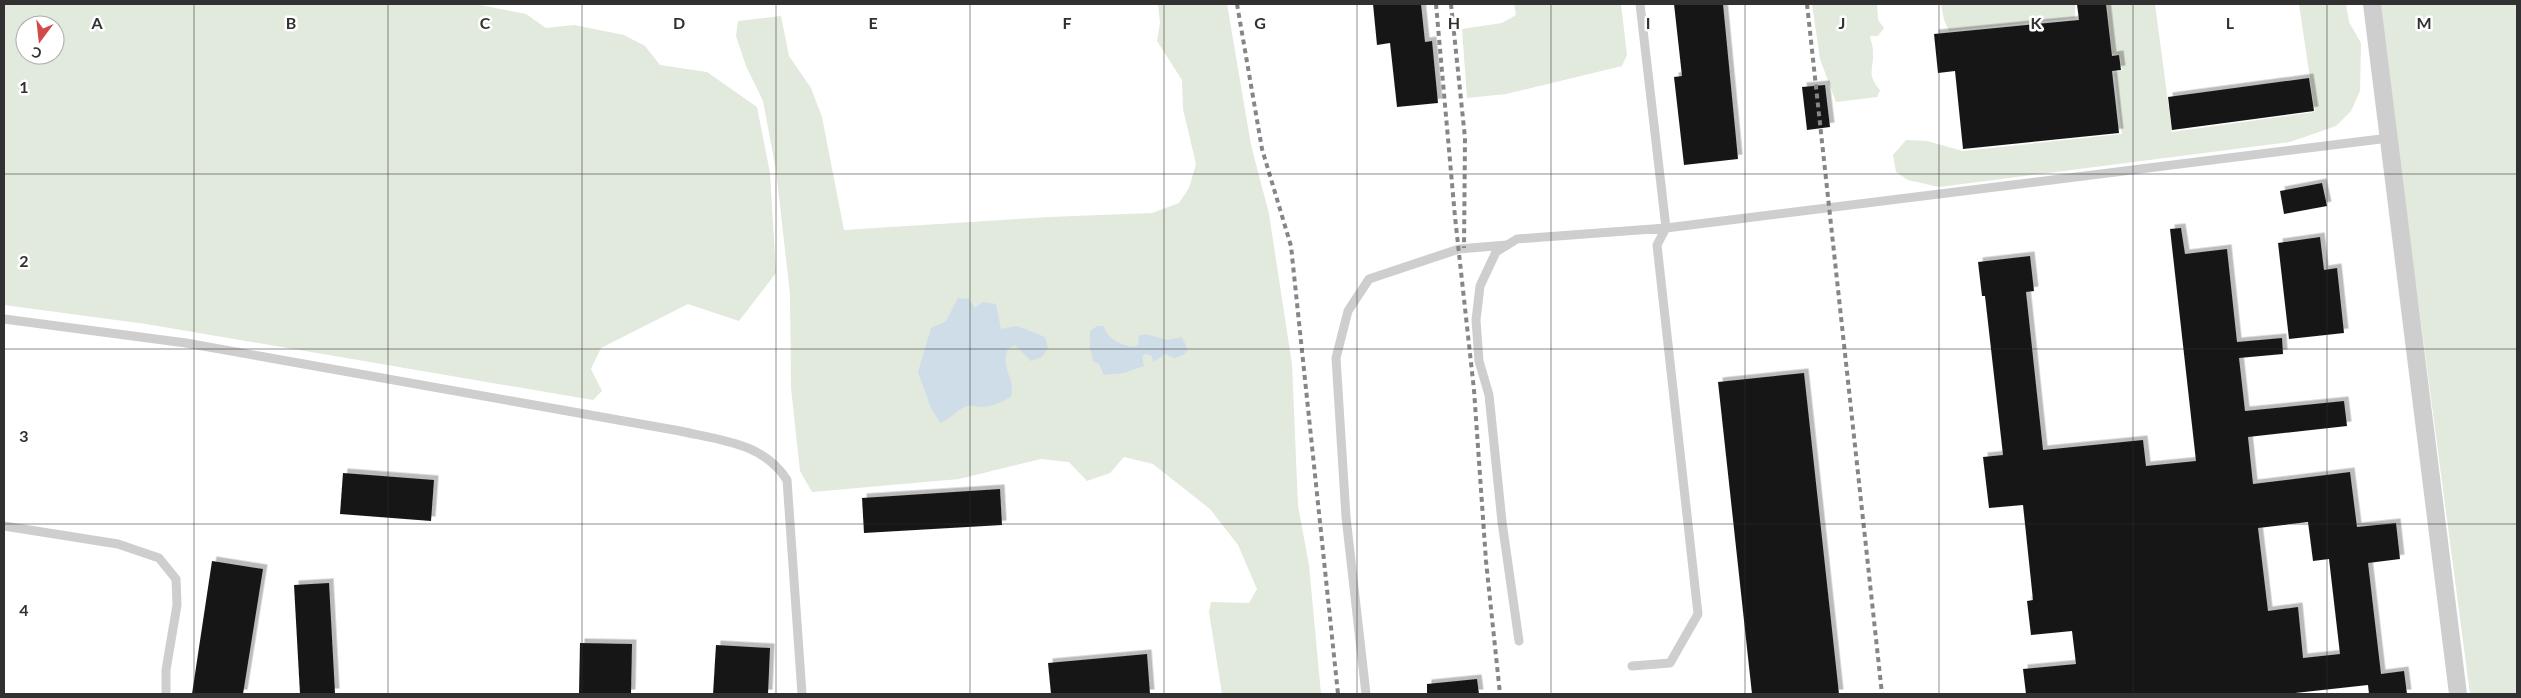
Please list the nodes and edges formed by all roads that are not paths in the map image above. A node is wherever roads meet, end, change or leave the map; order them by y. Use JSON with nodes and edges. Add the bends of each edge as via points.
{"nodes":[{"id":1,"x":1640,"y":4,"type":"edge"},
{"id":2,"x":2372,"y":4,"type":"edge"},
{"id":3,"x":2389,"y":138,"type":"junction"},
{"id":4,"x":1666,"y":228,"type":"junction"},
{"id":5,"x":1508,"y":245,"type":"junction"},
{"id":6,"x":4,"y":319,"type":"edge"},
{"id":7,"x":4,"y":526,"type":"edge"},
{"id":8,"x":1519,"y":641,"type":"dead end"},
{"id":9,"x":1632,"y":666,"type":"dead end"},
{"id":10,"x":166,"y":694,"type":"edge"},
{"id":11,"x":802,"y":694,"type":"edge"},
{"id":12,"x":1366,"y":694,"type":"edge"},
{"id":13,"x":2458,"y":694,"type":"edge"}],
"edges":[{"from":1,"to":4,"type":"lane"},
{"from":2,"to":3,"type":"street"},
{"from":3,"to":4,"type":"lane"},
{"from":3,"to":13,"type":"street"},
{"from":4,"to":5,"type":"lane","via":[[1517,239]]},
{"from":4,"to":9,"type":"lane","via":[[1657,245],[1698,614],[1670,663]]},
{"from":5,"to":8,"type":"lane","via":[[1496,252],[1480,286],[1476,320],[1479,361],[1489,396]]},
{"from":5,"to":12,"type":"lane","via":[[1459,248],[1368,279],[1348,311],[1336,358],[1346,517]]},
{"from":6,"to":11,"type":"lane","via":[[186,342],[680,431],[748,447],[763,454],[778,466],[787,480]]},
{"from":7,"to":10,"type":"lane","via":[[118,544],[159,558],[176,580],[177,606],[166,670]]}]}
